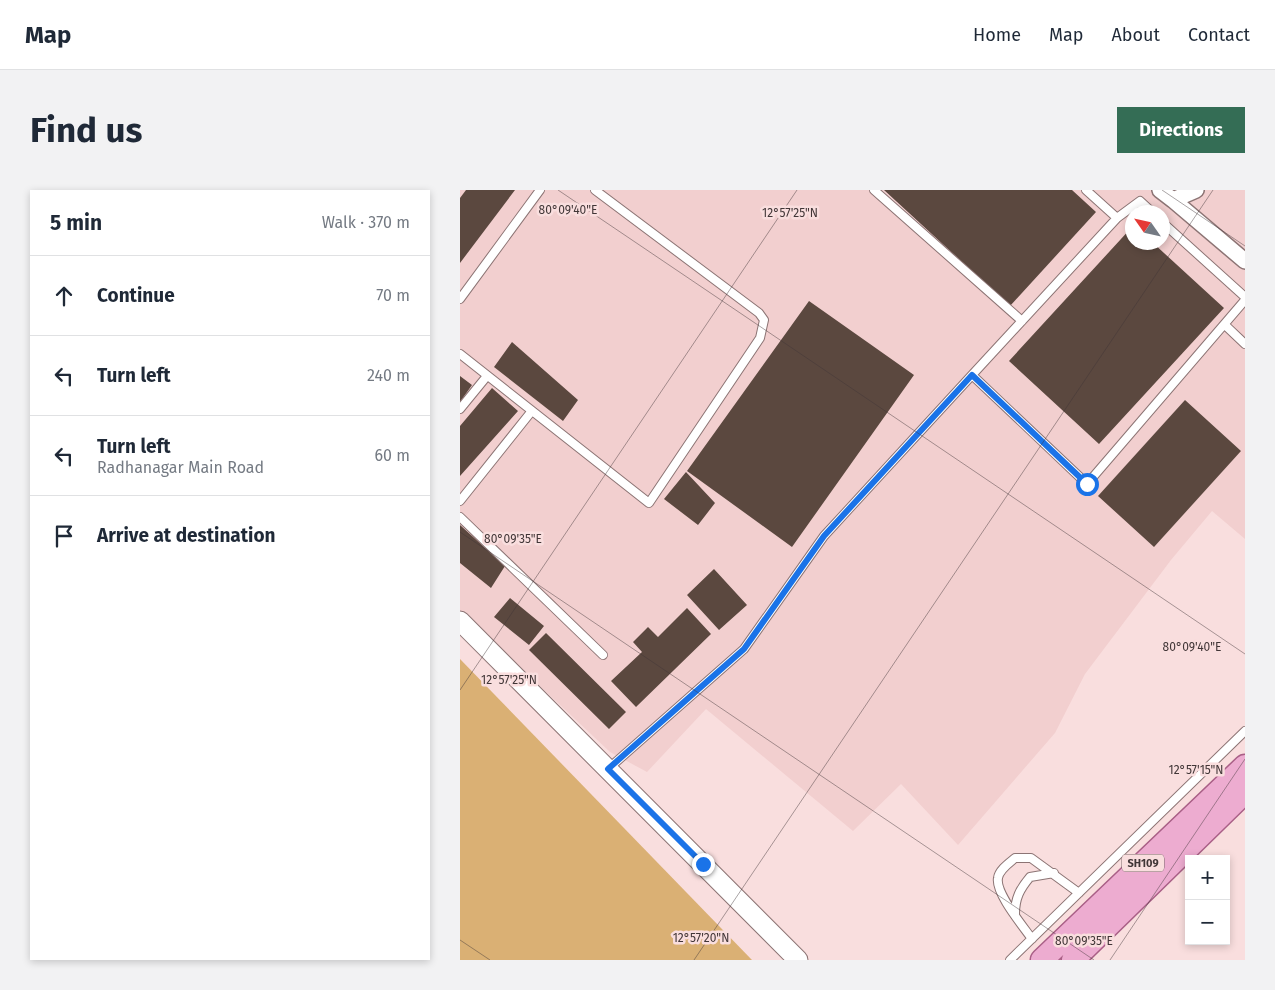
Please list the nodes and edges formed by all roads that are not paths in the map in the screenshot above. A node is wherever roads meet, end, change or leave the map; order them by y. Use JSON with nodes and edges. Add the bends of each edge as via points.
{"nodes":[{"id":1,"x":540,"y":190,"type":"edge"},
{"id":2,"x":595,"y":190,"type":"edge"},
{"id":3,"x":874,"y":190,"type":"edge"},
{"id":4,"x":1086,"y":190,"type":"edge"},
{"id":5,"x":1160,"y":190,"type":"edge"},
{"id":6,"x":1196,"y":190,"type":"edge"},
{"id":7,"x":1173,"y":200,"type":"junction"},
{"id":8,"x":1135,"y":205,"type":"edge"},
{"id":9,"x":1144,"y":205,"type":"edge"},
{"id":10,"x":1125,"y":212,"type":"edge"},
{"id":11,"x":1117,"y":218,"type":"junction"},
{"id":12,"x":1170,"y":229,"type":"edge"},
{"id":13,"x":1245,"y":261,"type":"edge"},
{"id":14,"x":463,"y":290,"type":"edge"},
{"id":15,"x":1245,"y":298,"type":"edge"},
{"id":16,"x":460,"y":300,"type":"edge"},
{"id":17,"x":1022,"y":321,"type":"junction"},
{"id":18,"x":1225,"y":325,"type":"junction"},
{"id":19,"x":1245,"y":344,"type":"edge"},
{"id":20,"x":460,"y":354,"type":"edge"},
{"id":21,"x":972,"y":375,"type":"junction"},
{"id":22,"x":487,"y":376,"type":"junction"},
{"id":23,"x":460,"y":409,"type":"edge"},
{"id":24,"x":531,"y":412,"type":"junction"},
{"id":25,"x":460,"y":501,"type":"edge"},
{"id":26,"x":460,"y":517,"type":"edge"},
{"id":27,"x":460,"y":620,"type":"edge"},
{"id":28,"x":603,"y":655,"type":"dead end"},
{"id":29,"x":1245,"y":731,"type":"edge"},
{"id":30,"x":1245,"y":766,"type":"edge"},
{"id":31,"x":608,"y":769,"type":"junction"},
{"id":32,"x":1245,"y":792,"type":"edge"},
{"id":33,"x":1054,"y":873,"type":"junction"},
{"id":34,"x":1079,"y":893,"type":"junction"},
{"id":35,"x":1015,"y":914,"type":"junction"},
{"id":36,"x":1032,"y":939,"type":"junction"},
{"id":37,"x":798,"y":960,"type":"edge"},
{"id":38,"x":1010,"y":960,"type":"edge"},
{"id":39,"x":1042,"y":960,"type":"edge"},
{"id":40,"x":1073,"y":960,"type":"edge"}],
"edges":[{"from":1,"to":14,"type":"lane"},
{"from":2,"to":24,"type":"lane","via":[[759,313],[764,320],[764,328],[649,502]]},
{"from":3,"to":17,"type":"lane"},
{"from":4,"to":11,"type":"lane"},
{"from":5,"to":7,"type":"street"},
{"from":6,"to":7,"type":"street"},
{"from":7,"to":13,"type":"street"},
{"from":8,"to":9,"type":"lane","via":[[1140,201]]},
{"from":10,"to":11,"type":"lane"},
{"from":11,"to":17,"type":"lane"},
{"from":12,"to":15,"type":"lane"},
{"from":14,"to":16,"type":"lane"},
{"from":15,"to":18,"type":"lane"},
{"from":17,"to":21,"type":"lane"},
{"from":18,"to":19,"type":"lane"},
{"from":18,"to":21,"type":"lane","via":[[1087,484]]},
{"from":20,"to":22,"type":"lane"},
{"from":21,"to":31,"type":"lane","via":[[824,536],[744,649]]},
{"from":22,"to":23,"type":"lane"},
{"from":22,"to":24,"type":"lane"},
{"from":24,"to":25,"type":"lane"},
{"from":26,"to":28,"type":"lane"},
{"from":27,"to":31,"type":"street"},
{"from":29,"to":34,"type":"lane"},
{"from":30,"to":39,"type":"main road","number":"SH109"},
{"from":31,"to":37,"type":"street"},
{"from":32,"to":40,"type":"main road","number":"SH109"},
{"from":33,"to":34,"type":"lane"},
{"from":33,"to":35,"type":"lane","via":[[1030,877],[1019,891]]},
{"from":33,"to":35,"type":"lane","via":[[1031,858],[1015,858],[1005,866],[998,878],[998,888]]},
{"from":34,"to":36,"type":"lane"},
{"from":35,"to":36,"type":"lane"},
{"from":36,"to":38,"type":"lane"}]}
